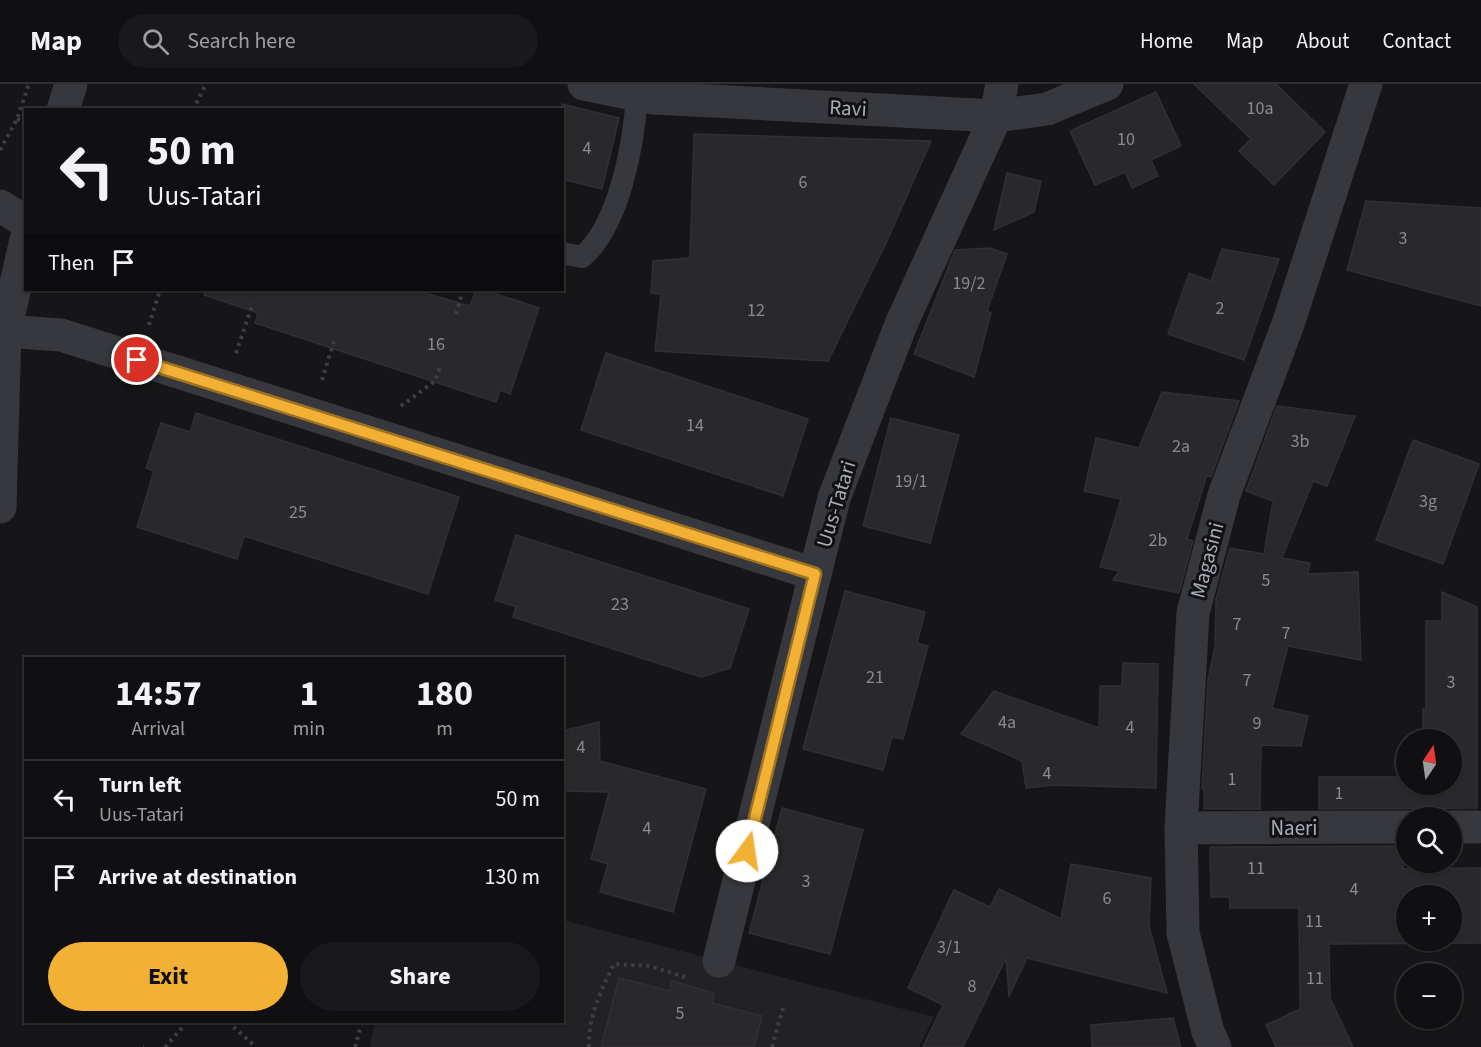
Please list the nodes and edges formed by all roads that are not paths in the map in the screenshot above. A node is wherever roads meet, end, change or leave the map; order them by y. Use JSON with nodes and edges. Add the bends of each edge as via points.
{"nodes":[{"id":1,"x":71,"y":84,"type":"edge"},
{"id":2,"x":584,"y":84,"type":"edge"},
{"id":3,"x":1002,"y":84,"type":"edge"},
{"id":4,"x":1107,"y":84,"type":"edge"},
{"id":5,"x":1364,"y":87,"type":"edge"},
{"id":6,"x":637,"y":95,"type":"junction"},
{"id":7,"x":64,"y":108,"type":"edge"},
{"id":8,"x":996,"y":116,"type":"junction"},
{"id":9,"x":0,"y":206,"type":"edge"},
{"id":10,"x":24,"y":221,"type":"edge"},
{"id":11,"x":24,"y":248,"type":"edge"},
{"id":12,"x":564,"y":253,"type":"edge"},
{"id":13,"x":2,"y":331,"type":"edge"},
{"id":14,"x":0,"y":507,"type":"edge"},
{"id":15,"x":815,"y":574,"type":"junction"},
{"id":16,"x":1396,"y":827,"type":"edge"},
{"id":17,"x":1181,"y":828,"type":"junction"},
{"id":18,"x":719,"y":961,"type":"dead end"},
{"id":19,"x":1215,"y":1047,"type":"edge"}],
"edges":[{"from":1,"to":7,"type":"street"},
{"from":2,"to":6,"type":"street","name":"Ravi"},
{"from":3,"to":8,"type":"street","name":"Uus-Tatari"},
{"from":4,"to":8,"type":"street","name":"Ravi","via":[[1047,109]]},
{"from":5,"to":17,"type":"street","name":"Magasini","via":[[1288,324],[1224,495],[1193,613]]},
{"from":6,"to":8,"type":"street","name":"Ravi"},
{"from":6,"to":12,"type":"lane","via":[[620,191],[605,229],[595,246],[582,257]]},
{"from":8,"to":15,"type":"street","name":"Uus-Tatari","via":[[902,322],[834,498]]},
{"from":9,"to":10,"type":"street"},
{"from":11,"to":13,"type":"street"},
{"from":13,"to":14,"type":"street"},
{"from":13,"to":15,"type":"street","name":"Uus-Tatari","via":[[61,335]]},
{"from":15,"to":18,"type":"street"},
{"from":16,"to":17,"type":"street","name":"Naeri"},
{"from":17,"to":19,"type":"street","name":"Magasini","via":[[1183,933]]}]}
